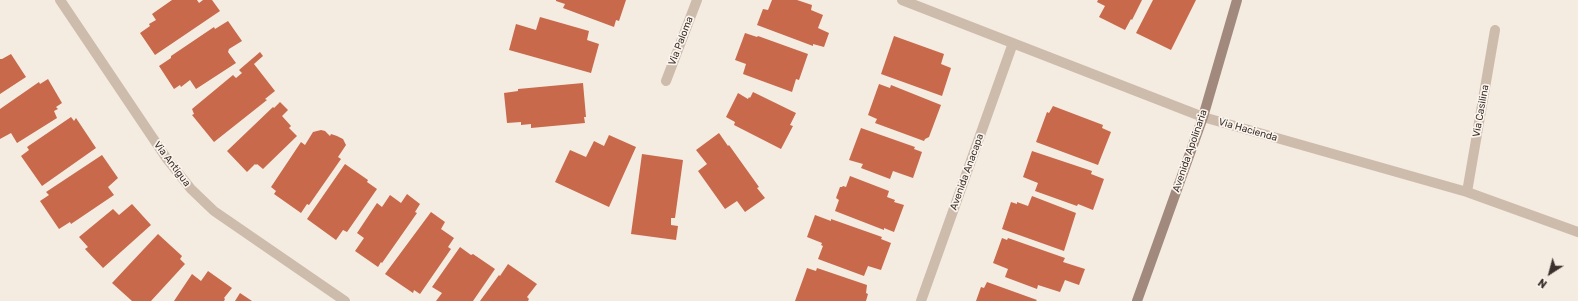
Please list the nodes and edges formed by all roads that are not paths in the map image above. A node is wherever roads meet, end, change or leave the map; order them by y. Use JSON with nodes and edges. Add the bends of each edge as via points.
{"nodes":[{"id":1,"x":60,"y":0,"type":"edge"},
{"id":2,"x":697,"y":0,"type":"edge"},
{"id":3,"x":902,"y":0,"type":"edge"},
{"id":4,"x":1237,"y":0,"type":"edge"},
{"id":5,"x":1495,"y":30,"type":"dead end"},
{"id":6,"x":1013,"y":43,"type":"junction"},
{"id":7,"x":666,"y":81,"type":"dead end"},
{"id":8,"x":1203,"y":116,"type":"junction"},
{"id":9,"x":1467,"y":192,"type":"junction"},
{"id":10,"x":1578,"y":232,"type":"edge"},
{"id":11,"x":344,"y":301,"type":"edge"},
{"id":12,"x":921,"y":301,"type":"edge"},
{"id":13,"x":1137,"y":301,"type":"edge"}],
"edges":[{"from":1,"to":11,"type":"street","name":"Via Antigua","via":[[167,159],[191,189],[214,211]]},
{"from":2,"to":7,"type":"street","name":"Via Paloma"},
{"from":3,"to":6,"type":"street","name":"Via Hacienda"},
{"from":4,"to":8,"type":"street","name":"Avenida Apolinaria"},
{"from":5,"to":9,"type":"street","name":"Via Casilina"},
{"from":6,"to":8,"type":"street","name":"Via Hacienda"},
{"from":6,"to":12,"type":"street","name":"Avenida Anacapa"},
{"from":8,"to":9,"type":"street","name":"Via Hacienda"},
{"from":8,"to":13,"type":"street","name":"Avenida Apolinaria"},
{"from":9,"to":10,"type":"street","name":"Via Hacienda"}]}
